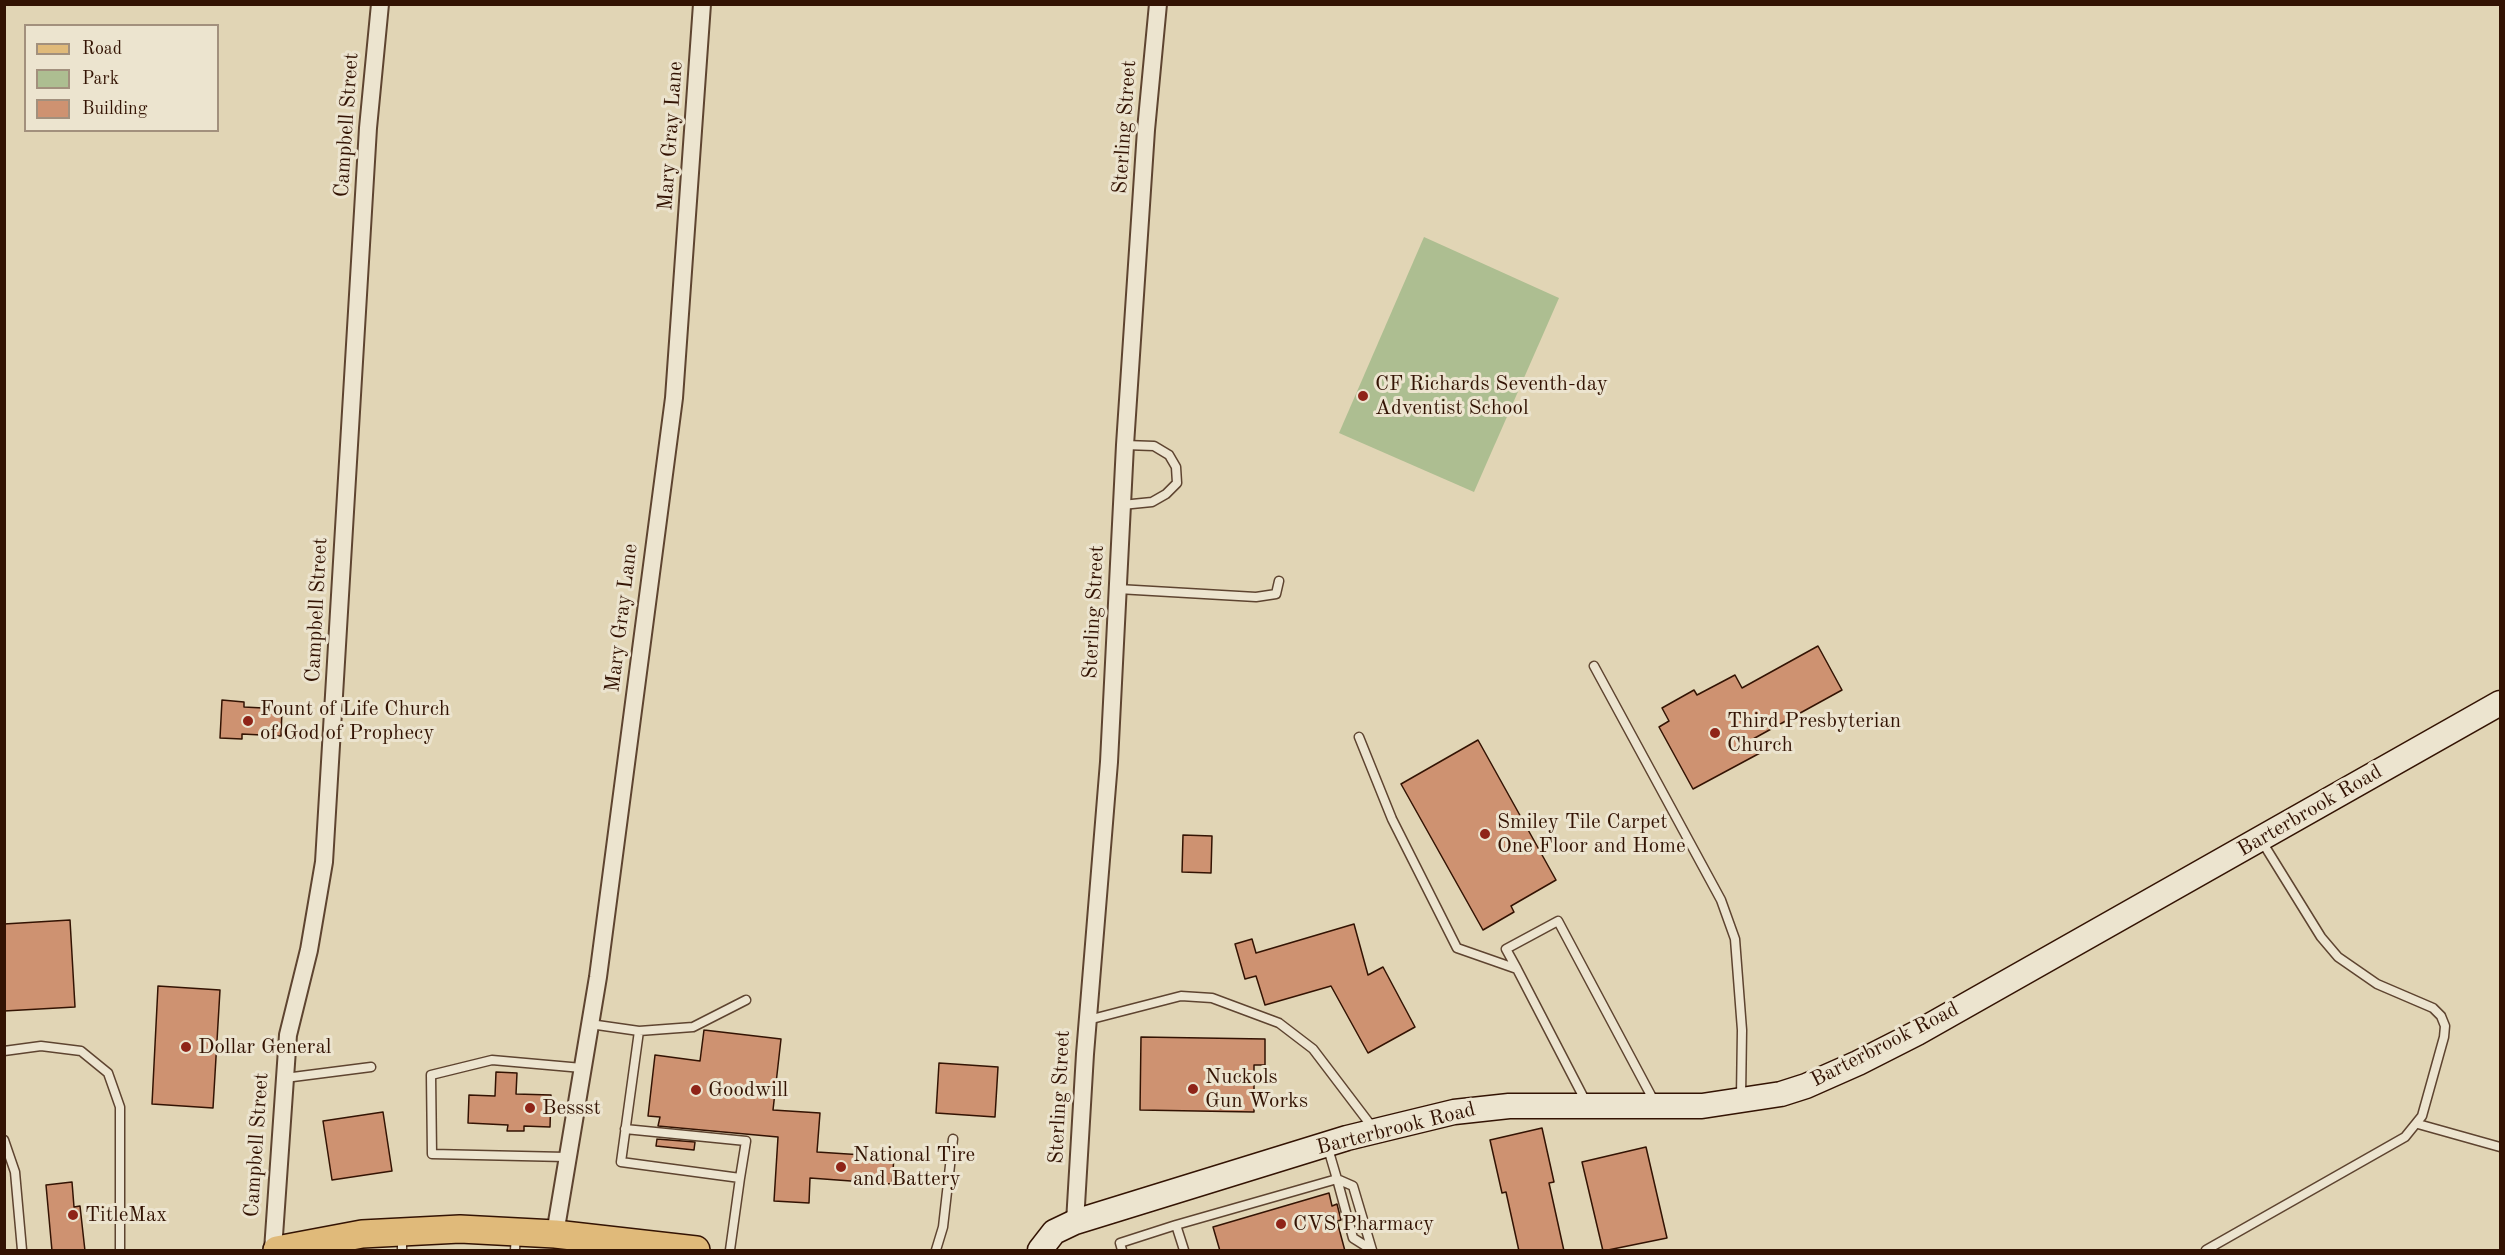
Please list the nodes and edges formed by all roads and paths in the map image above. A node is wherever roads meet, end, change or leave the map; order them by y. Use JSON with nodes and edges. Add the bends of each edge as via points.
{"nodes":[{"id":1,"x":380,"y":4,"type":"edge"},
{"id":2,"x":702,"y":4,"type":"edge"},
{"id":3,"x":1158,"y":4,"type":"edge"},
{"id":4,"x":1125,"y":445,"type":"junction"},
{"id":5,"x":1122,"y":506,"type":"junction"},
{"id":6,"x":1279,"y":581,"type":"dead end"},
{"id":7,"x":1118,"y":589,"type":"junction"},
{"id":8,"x":1594,"y":666,"type":"dead end"},
{"id":9,"x":2500,"y":703,"type":"edge"},
{"id":10,"x":1359,"y":737,"type":"dead end"},
{"id":11,"x":2260,"y":839,"type":"junction"},
{"id":12,"x":1517,"y":969,"type":"junction"},
{"id":13,"x":746,"y":1000,"type":"dead end"},
{"id":14,"x":1087,"y":1020,"type":"junction"},
{"id":15,"x":590,"y":1024,"type":"junction"},
{"id":16,"x":639,"y":1031,"type":"junction"},
{"id":17,"x":4,"y":1051,"type":"edge"},
{"id":18,"x":371,"y":1067,"type":"dead end"},
{"id":19,"x":582,"y":1068,"type":"junction"},
{"id":20,"x":284,"y":1078,"type":"junction"},
{"id":21,"x":1742,"y":1101,"type":"junction"},
{"id":22,"x":1588,"y":1105,"type":"junction"},
{"id":23,"x":1657,"y":1106,"type":"junction"},
{"id":24,"x":2418,"y":1124,"type":"junction"},
{"id":25,"x":625,"y":1129,"type":"junction"},
{"id":26,"x":1375,"y":1132,"type":"junction"},
{"id":27,"x":953,"y":1139,"type":"dead end"},
{"id":28,"x":4,"y":1140,"type":"edge"},
{"id":29,"x":1327,"y":1144,"type":"junction"},
{"id":30,"x":2500,"y":1147,"type":"edge"},
{"id":31,"x":567,"y":1157,"type":"junction"},
{"id":32,"x":740,"y":1178,"type":"junction"},
{"id":33,"x":1337,"y":1179,"type":"junction"},
{"id":34,"x":1076,"y":1222,"type":"junction"},
{"id":35,"x":1176,"y":1225,"type":"junction"},
{"id":36,"x":555,"y":1234,"type":"junction"},
{"id":37,"x":402,"y":1240,"type":"edge"},
{"id":38,"x":516,"y":1241,"type":"edge"},
{"id":39,"x":22,"y":1251,"type":"edge"},
{"id":40,"x":120,"y":1251,"type":"edge"},
{"id":41,"x":275,"y":1251,"type":"edge"},
{"id":42,"x":696,"y":1251,"type":"edge"},
{"id":43,"x":730,"y":1251,"type":"edge"},
{"id":44,"x":936,"y":1251,"type":"edge"},
{"id":45,"x":1040,"y":1251,"type":"edge"},
{"id":46,"x":1122,"y":1251,"type":"edge"},
{"id":47,"x":1184,"y":1251,"type":"edge"},
{"id":48,"x":1372,"y":1251,"type":"edge"},
{"id":49,"x":2206,"y":1251,"type":"edge"}],
"edges":[{"from":1,"to":20,"type":"street","name":"Campbell Street","via":[[368,128],[324,862],[313,930],[288,1035]]},
{"from":2,"to":15,"type":"street","name":"Mary Gray Lane","via":[[674,399]]},
{"from":3,"to":4,"type":"street","name":"Sterling Street"},
{"from":4,"to":5,"type":"street","name":"Sterling Street"},
{"from":4,"to":5,"type":"lane","via":[[1154,446],[1169,455],[1176,467],[1177,483],[1152,502]]},
{"from":5,"to":7,"type":"street","name":"Sterling Street"},
{"from":6,"to":7,"type":"lane","via":[[1276,594],[1256,597]]},
{"from":7,"to":14,"type":"street","name":"Sterling Street","via":[[1109,762]]},
{"from":8,"to":21,"type":"lane","via":[[1720,900],[1735,939],[1742,1030]]},
{"from":9,"to":11,"type":"street","name":"Barterbrook Road"},
{"from":10,"to":12,"type":"lane","via":[[1392,819],[1458,948]]},
{"from":11,"to":21,"type":"street","name":"Barterbrook Road","via":[[1858,1063],[1806,1086]]},
{"from":11,"to":24,"type":"lane","via":[[2321,937],[2338,957],[2359,974],[2433,1008],[2441,1016],[2444,1037]]},
{"from":12,"to":22,"type":"lane"},
{"from":12,"to":23,"type":"lane","via":[[1506,949],[1558,921]]},
{"from":13,"to":16,"type":"lane","via":[[693,1027]]},
{"from":14,"to":26,"type":"lane","via":[[1180,996],[1212,998],[1279,1023],[1313,1049]]},
{"from":14,"to":34,"type":"street","name":"Sterling Street"},
{"from":15,"to":16,"type":"lane"},
{"from":15,"to":19,"type":"street","name":"Mary Gray Lane"},
{"from":16,"to":25,"type":"lane"},
{"from":17,"to":40,"type":"lane","via":[[41,1046],[81,1051],[108,1074],[120,1107]]},
{"from":18,"to":20,"type":"lane"},
{"from":19,"to":31,"type":"street","name":"Mary Gray Lane"},
{"from":19,"to":31,"type":"lane","via":[[492,1060],[431,1075],[432,1154]]},
{"from":20,"to":41,"type":"street","name":"Campbell Street"},
{"from":21,"to":23,"type":"street","name":"Barterbrook Road"},
{"from":22,"to":23,"type":"street","name":"Barterbrook Road"},
{"from":22,"to":26,"type":"street","name":"Barterbrook Road","via":[[1487,1107]]},
{"from":24,"to":30,"type":"lane"},
{"from":24,"to":49,"type":"lane","via":[[2405,1137]]},
{"from":25,"to":32,"type":"lane","via":[[621,1162]]},
{"from":25,"to":32,"type":"lane","via":[[746,1141]]},
{"from":26,"to":29,"type":"street","name":"Barterbrook Road"},
{"from":27,"to":44,"type":"lane","via":[[943,1227]]},
{"from":28,"to":39,"type":"lane","via":[[15,1172]]},
{"from":29,"to":33,"type":"lane"},
{"from":29,"to":34,"type":"street","name":"Barterbrook Road"},
{"from":31,"to":36,"type":"street","name":"Mary Gray Lane"},
{"from":32,"to":43,"type":"lane"},
{"from":33,"to":35,"type":"lane"},
{"from":33,"to":48,"type":"lane","via":[[1353,1238]]},
{"from":33,"to":48,"type":"lane","via":[[1353,1186]]},
{"from":34,"to":45,"type":"street","name":"Barterbrook Road","via":[[1054,1232]]},
{"from":35,"to":46,"type":"lane","via":[[1120,1243]]},
{"from":35,"to":47,"type":"lane"},
{"from":36,"to":38,"type":"main road"},
{"from":36,"to":42,"type":"main road"},
{"from":37,"to":38,"type":"main road"},
{"from":37,"to":41,"type":"main road","via":[[326,1240]]}]}
